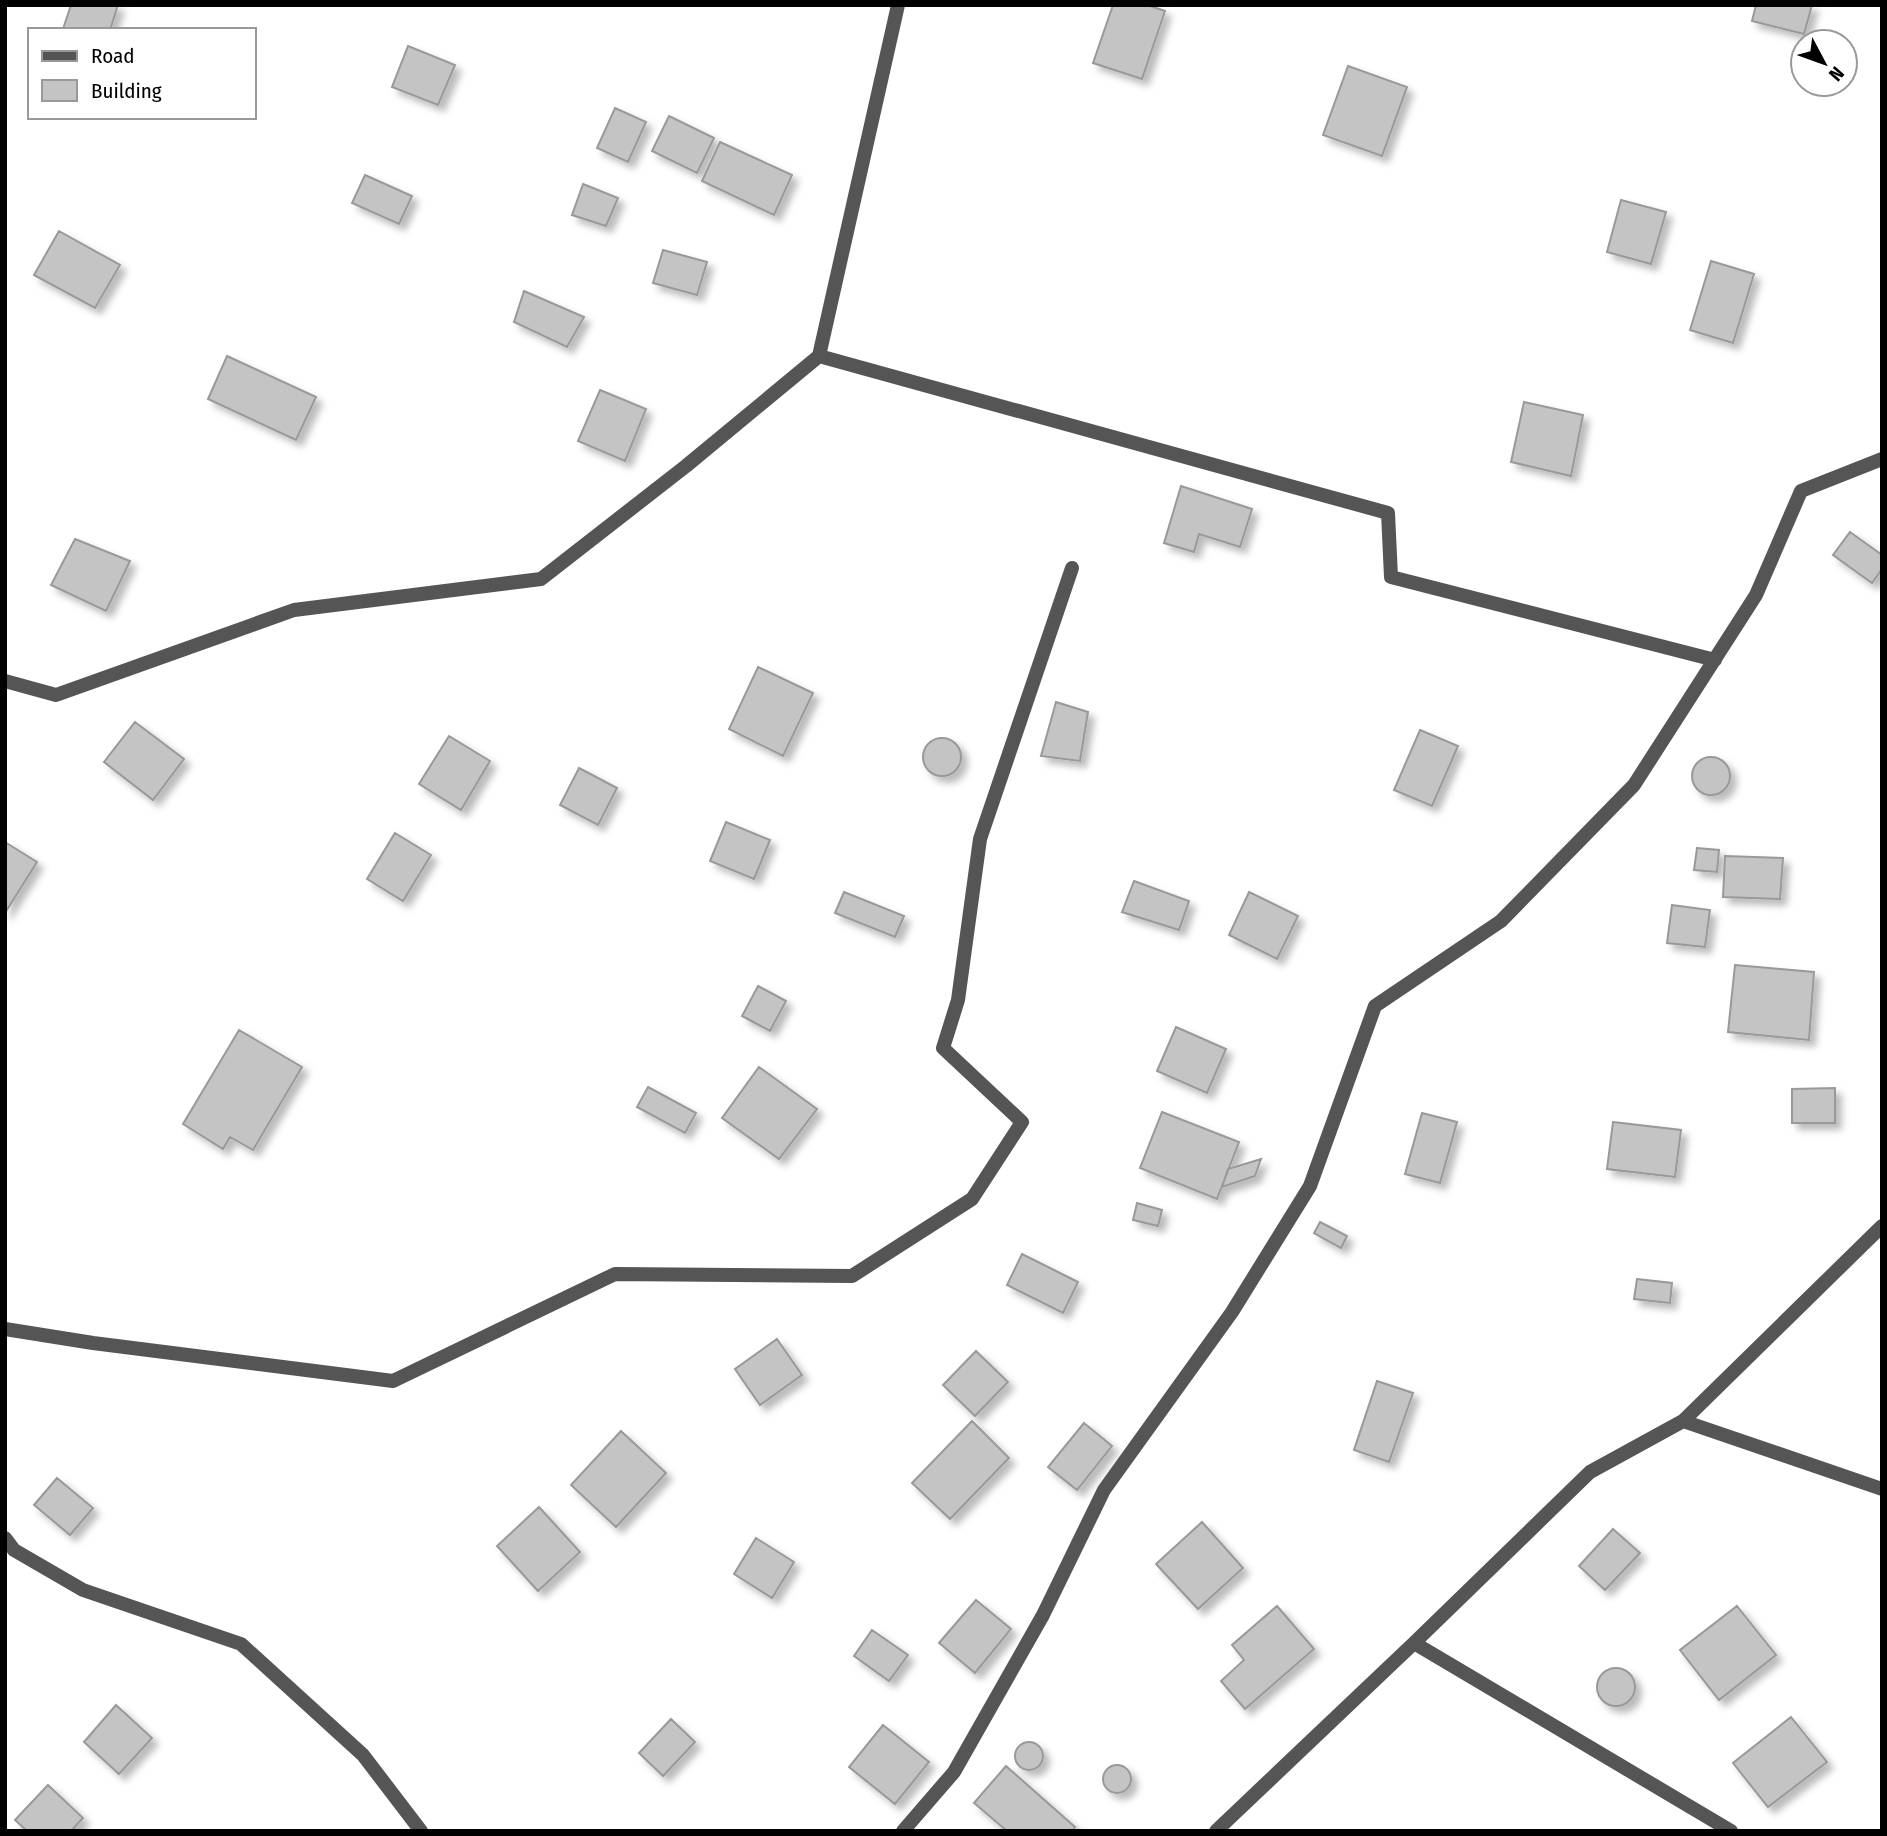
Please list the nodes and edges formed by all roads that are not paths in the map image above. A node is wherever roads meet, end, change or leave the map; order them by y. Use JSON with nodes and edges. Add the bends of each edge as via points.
{"nodes":[{"id":1,"x":898,"y":5,"type":"edge"},
{"id":2,"x":819,"y":356,"type":"junction"},
{"id":3,"x":1882,"y":459,"type":"edge"},
{"id":4,"x":1072,"y":568,"type":"dead end"},
{"id":5,"x":1715,"y":660,"type":"junction"},
{"id":6,"x":5,"y":681,"type":"edge"},
{"id":7,"x":1882,"y":1226,"type":"edge"},
{"id":8,"x":5,"y":1329,"type":"edge"},
{"id":9,"x":1683,"y":1421,"type":"junction"},
{"id":10,"x":1882,"y":1489,"type":"edge"},
{"id":11,"x":5,"y":1538,"type":"edge"},
{"id":12,"x":1414,"y":1643,"type":"junction"},
{"id":13,"x":421,"y":1831,"type":"edge"},
{"id":14,"x":903,"y":1831,"type":"edge"},
{"id":15,"x":1216,"y":1831,"type":"edge"},
{"id":16,"x":1731,"y":1831,"type":"edge"}],
"edges":[{"from":1,"to":2,"type":"street"},
{"from":2,"to":5,"type":"street","via":[[1388,513],[1391,577]]},
{"from":2,"to":6,"type":"street","via":[[541,579],[294,610],[56,695]]},
{"from":3,"to":5,"type":"street","via":[[1801,491],[1756,595]]},
{"from":4,"to":8,"type":"street","via":[[980,839],[958,1000],[943,1048],[1022,1122],[972,1199],[852,1276],[615,1274],[393,1381]]},
{"from":5,"to":14,"type":"street","via":[[1634,785],[1501,921],[1375,1006],[1310,1186],[1232,1312],[1104,1490],[1043,1615],[954,1772]]},
{"from":7,"to":9,"type":"street"},
{"from":9,"to":10,"type":"street"},
{"from":9,"to":12,"type":"street","via":[[1590,1472]]},
{"from":11,"to":13,"type":"street","via":[[14,1550],[83,1590],[241,1644],[363,1755]]},
{"from":12,"to":15,"type":"street"},
{"from":12,"to":16,"type":"street"}]}
